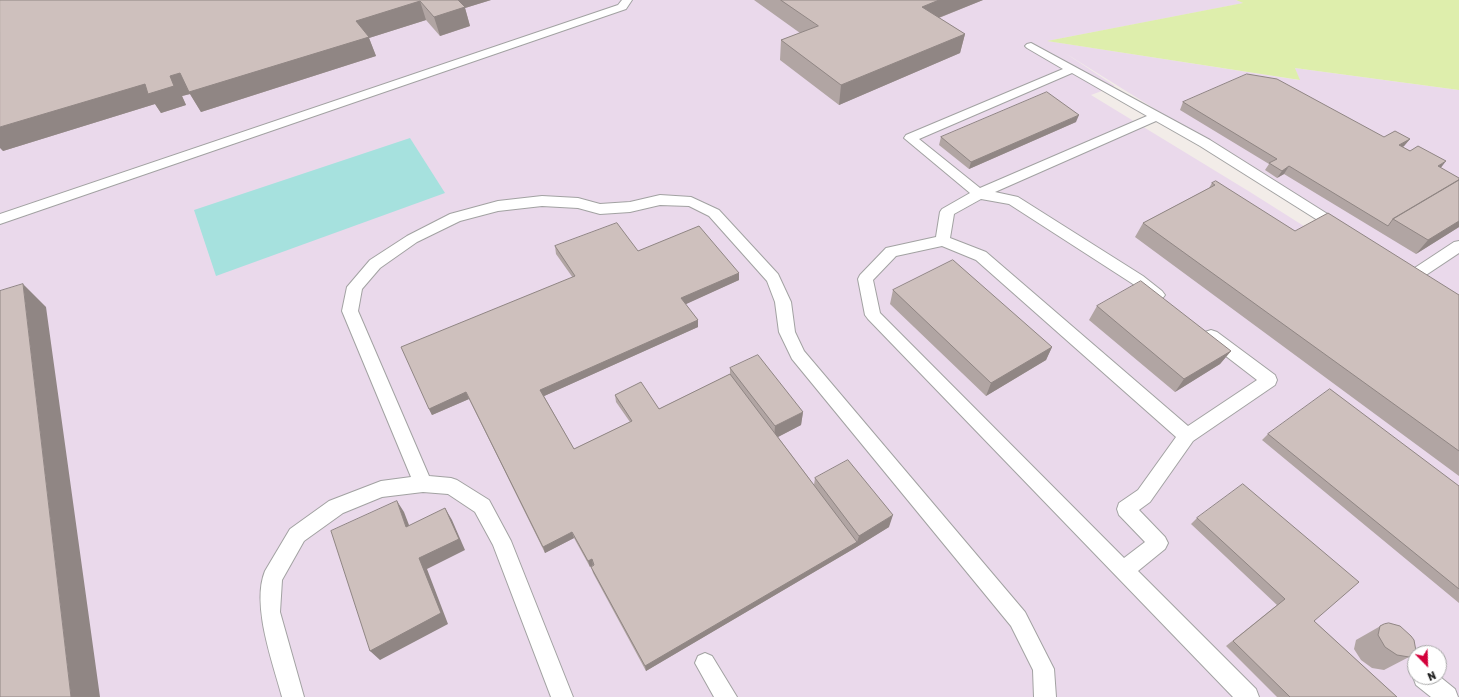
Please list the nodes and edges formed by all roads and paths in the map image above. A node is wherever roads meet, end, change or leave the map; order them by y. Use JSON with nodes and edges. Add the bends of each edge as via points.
{"nodes":[{"id":1,"x":627,"y":0,"type":"edge"},
{"id":2,"x":1031,"y":46,"type":"dead end"},
{"id":3,"x":1072,"y":69,"type":"junction"},
{"id":4,"x":1157,"y":116,"type":"junction"},
{"id":5,"x":979,"y":194,"type":"junction"},
{"id":6,"x":0,"y":219,"type":"edge"},
{"id":7,"x":1350,"y":234,"type":"edge"},
{"id":8,"x":943,"y":241,"type":"junction"},
{"id":9,"x":1459,"y":246,"type":"edge"},
{"id":10,"x":1402,"y":267,"type":"edge"},
{"id":11,"x":1415,"y":275,"type":"junction"},
{"id":12,"x":1428,"y":283,"type":"edge"},
{"id":13,"x":1169,"y":304,"type":"edge"},
{"id":14,"x":1200,"y":328,"type":"edge"},
{"id":15,"x":1187,"y":436,"type":"junction"},
{"id":16,"x":422,"y":484,"type":"junction"},
{"id":17,"x":1124,"y":570,"type":"junction"},
{"id":18,"x":705,"y":663,"type":"dead end"},
{"id":19,"x":1433,"y":685,"type":"edge"},
{"id":20,"x":293,"y":697,"type":"edge"},
{"id":21,"x":562,"y":697,"type":"edge"},
{"id":22,"x":726,"y":697,"type":"edge"},
{"id":23,"x":1045,"y":697,"type":"edge"},
{"id":24,"x":1248,"y":697,"type":"edge"},
{"id":25,"x":1447,"y":697,"type":"edge"}],
"edges":[{"from":1,"to":6,"type":"lane","via":[[622,7]]},
{"from":2,"to":3,"type":"lane"},
{"from":3,"to":4,"type":"lane"},
{"from":3,"to":5,"type":"lane","via":[[910,138]]},
{"from":4,"to":5,"type":"lane"},
{"from":4,"to":7,"type":"lane","via":[[1205,143]]},
{"from":5,"to":8,"type":"lane","via":[[947,212]]},
{"from":5,"to":13,"type":"lane","via":[[1013,200],[1138,280]]},
{"from":8,"to":15,"type":"lane","via":[[981,256]]},
{"from":8,"to":17,"type":"lane","via":[[891,252],[865,279],[873,315]]},
{"from":9,"to":11,"type":"lane"},
{"from":10,"to":11,"type":"lane"},
{"from":11,"to":12,"type":"lane"},
{"from":14,"to":15,"type":"lane","via":[[1269,380]]},
{"from":15,"to":17,"type":"lane","via":[[1144,496],[1126,509],[1158,543]]},
{"from":16,"to":20,"type":"lane","via":[[381,489],[336,507],[297,535],[272,578],[270,612]]},
{"from":16,"to":21,"type":"lane","via":[[451,486],[482,506],[501,541]]},
{"from":16,"to":23,"type":"lane","via":[[350,311],[355,287],[375,264],[412,239],[455,217],[498,206],[550,202],[578,203],[600,209],[630,207],[660,200],[691,202],[714,213],[773,278],[783,302],[787,332],[798,355],[1018,619],[1043,669]]},
{"from":17,"to":24,"type":"lane"},
{"from":18,"to":22,"type":"lane"},
{"from":19,"to":25,"type":"lane"}]}
